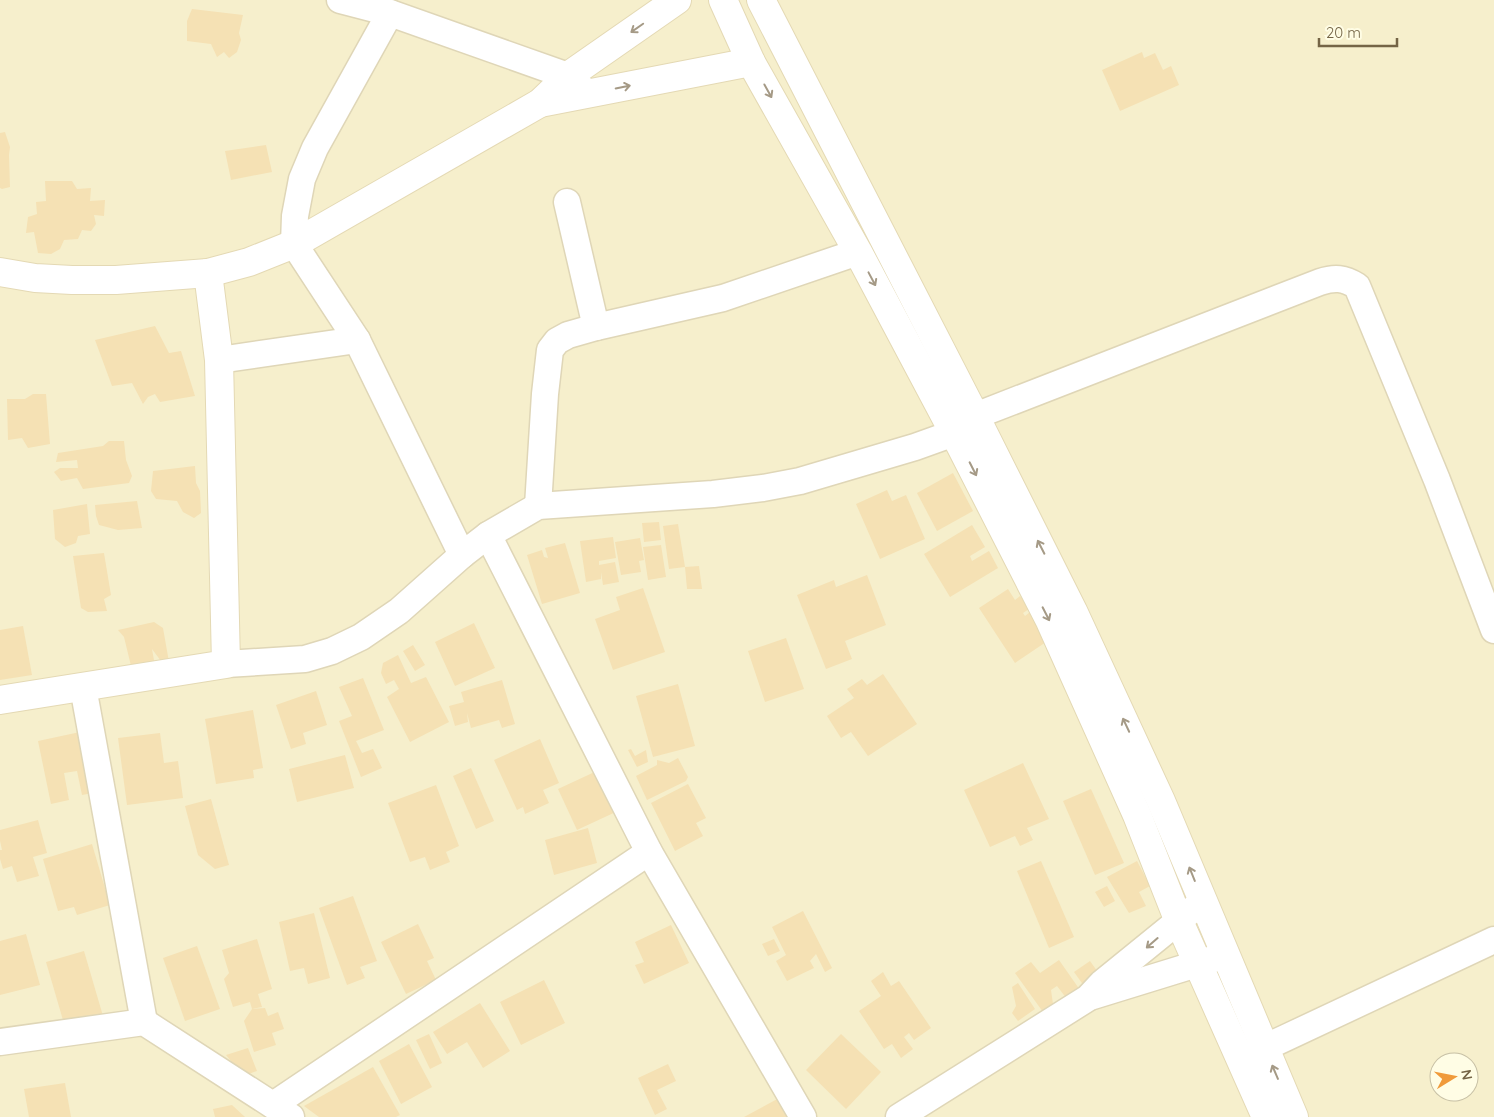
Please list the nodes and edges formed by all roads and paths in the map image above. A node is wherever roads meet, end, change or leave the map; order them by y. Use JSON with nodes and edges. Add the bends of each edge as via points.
{"nodes":[{"id":1,"x":340,"y":0,"type":"edge"},
{"id":2,"x":677,"y":0,"type":"edge"},
{"id":3,"x":723,"y":0,"type":"edge"},
{"id":4,"x":761,"y":0,"type":"edge"},
{"id":5,"x":390,"y":13,"type":"junction"},
{"id":6,"x":752,"y":62,"type":"junction"},
{"id":7,"x":568,"y":76,"type":"junction"},
{"id":8,"x":589,"y":94,"type":"junction"},
{"id":9,"x":540,"y":103,"type":"junction"},
{"id":10,"x":831,"y":137,"type":"junction"},
{"id":11,"x":801,"y":150,"type":"junction"},
{"id":12,"x":567,"y":202,"type":"dead end"},
{"id":13,"x":294,"y":244,"type":"junction"},
{"id":14,"x":858,"y":252,"type":"junction"},
{"id":15,"x":0,"y":272,"type":"edge"},
{"id":16,"x":208,"y":273,"type":"junction"},
{"id":17,"x":596,"y":327,"type":"junction"},
{"id":18,"x":358,"y":340,"type":"junction"},
{"id":19,"x":218,"y":360,"type":"junction"},
{"id":20,"x":975,"y":416,"type":"junction"},
{"id":21,"x":954,"y":433,"type":"junction"},
{"id":22,"x":538,"y":506,"type":"junction"},
{"id":23,"x":488,"y":535,"type":"junction"},
{"id":24,"x":462,"y":555,"type":"junction"},
{"id":25,"x":1494,"y":630,"type":"edge"},
{"id":26,"x":226,"y":664,"type":"junction"},
{"id":27,"x":83,"y":686,"type":"junction"},
{"id":28,"x":0,"y":700,"type":"edge"},
{"id":29,"x":649,"y":852,"type":"junction"},
{"id":30,"x":1203,"y":901,"type":"junction"},
{"id":31,"x":1178,"y":920,"type":"junction"},
{"id":32,"x":1494,"y":940,"type":"edge"},
{"id":33,"x":1226,"y":955,"type":"junction"},
{"id":34,"x":1198,"y":963,"type":"junction"},
{"id":35,"x":1088,"y":998,"type":"junction"},
{"id":36,"x":144,"y":1022,"type":"junction"},
{"id":37,"x":0,"y":1042,"type":"edge"},
{"id":38,"x":1264,"y":1048,"type":"junction"},
{"id":39,"x":282,"y":1111,"type":"edge"},
{"id":40,"x":803,"y":1117,"type":"edge"},
{"id":41,"x":899,"y":1117,"type":"edge"},
{"id":42,"x":1266,"y":1117,"type":"edge"},
{"id":43,"x":1294,"y":1117,"type":"edge"}],
"edges":[{"from":1,"to":5,"type":"street"},
{"from":2,"to":7,"type":"street","one_way":true},
{"from":3,"to":6,"type":"street"},
{"from":4,"to":10,"type":"street"},
{"from":5,"to":7,"type":"street"},
{"from":5,"to":13,"type":"street","via":[[315,148],[302,179]]},
{"from":8,"to":6,"type":"street","one_way":true},
{"from":6,"to":11,"type":"street","one_way":true},
{"from":7,"to":8,"type":"street"},
{"from":7,"to":9,"type":"street"},
{"from":8,"to":9,"type":"street"},
{"from":9,"to":13,"type":"street"},
{"from":10,"to":11,"type":"street"},
{"from":10,"to":20,"type":"street"},
{"from":11,"to":14,"type":"street"},
{"from":12,"to":17,"type":"street"},
{"from":13,"to":16,"type":"street","via":[[249,262]]},
{"from":13,"to":18,"type":"street"},
{"from":14,"to":17,"type":"street","via":[[723,298]]},
{"from":14,"to":21,"type":"street","one_way":true},
{"from":15,"to":16,"type":"street","via":[[72,280]]},
{"from":16,"to":19,"type":"street"},
{"from":17,"to":22,"type":"street","via":[[563,338],[550,350]]},
{"from":18,"to":19,"type":"street"},
{"from":18,"to":24,"type":"street"},
{"from":19,"to":26,"type":"street"},
{"from":20,"to":25,"type":"street","via":[[1320,282],[1340,278],[1350,281],[1357,286]]},
{"from":30,"to":20,"type":"street","one_way":true,"via":[[1162,801],[1077,619]]},
{"from":21,"to":22,"type":"street","via":[[800,481],[762,488]]},
{"from":21,"to":31,"type":"street","one_way":true,"via":[[1050,620],[1137,814]]},
{"from":22,"to":23,"type":"street"},
{"from":23,"to":24,"type":"street"},
{"from":23,"to":29,"type":"street"},
{"from":24,"to":26,"type":"street","via":[[399,611],[361,637],[332,651],[305,659]]},
{"from":26,"to":27,"type":"street"},
{"from":27,"to":28,"type":"street"},
{"from":27,"to":36,"type":"street"},
{"from":29,"to":39,"type":"street"},
{"from":29,"to":40,"type":"street"},
{"from":30,"to":31,"type":"street"},
{"from":30,"to":33,"type":"street"},
{"from":31,"to":34,"type":"street"},
{"from":31,"to":35,"type":"street","one_way":true},
{"from":32,"to":38,"type":"street"},
{"from":33,"to":34,"type":"street"},
{"from":33,"to":38,"type":"street"},
{"from":34,"to":35,"type":"street"},
{"from":34,"to":42,"type":"street"},
{"from":35,"to":41,"type":"street"},
{"from":36,"to":37,"type":"street"},
{"from":36,"to":39,"type":"street"},
{"from":43,"to":38,"type":"street","one_way":true}]}
